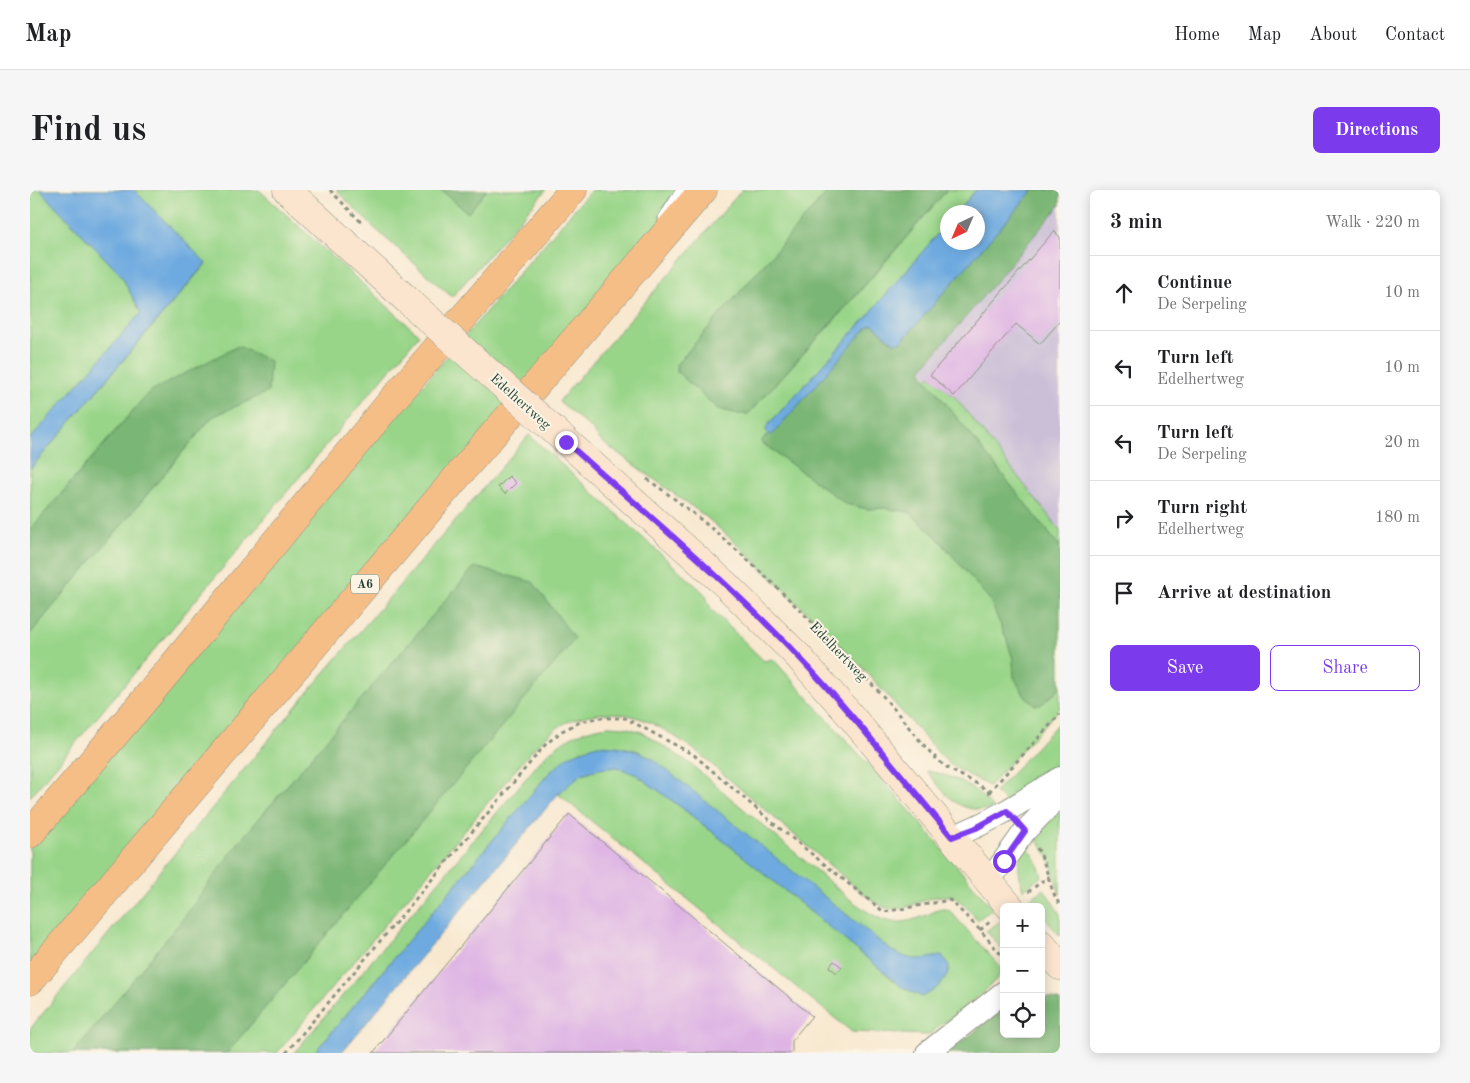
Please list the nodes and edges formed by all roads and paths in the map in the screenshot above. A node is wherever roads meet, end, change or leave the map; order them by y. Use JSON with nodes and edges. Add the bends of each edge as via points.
{"nodes":[{"id":1,"x":287,"y":190,"type":"edge"},
{"id":2,"x":573,"y":190,"type":"edge"},
{"id":3,"x":682,"y":190,"type":"edge"},
{"id":4,"x":704,"y":190,"type":"edge"},
{"id":5,"x":611,"y":299,"type":"junction"},
{"id":6,"x":640,"y":474,"type":"dead end"},
{"id":7,"x":1060,"y":714,"type":"edge"},
{"id":8,"x":1060,"y":778,"type":"edge"},
{"id":9,"x":989,"y":792,"type":"junction"},
{"id":10,"x":1060,"y":795,"type":"edge"},
{"id":11,"x":1007,"y":811,"type":"junction"},
{"id":12,"x":1025,"y":831,"type":"junction"},
{"id":13,"x":30,"y":834,"type":"edge"},
{"id":14,"x":952,"y":837,"type":"junction"},
{"id":15,"x":989,"y":881,"type":"junction"},
{"id":16,"x":1007,"y":903,"type":"edge"},
{"id":17,"x":1060,"y":905,"type":"edge"},
{"id":18,"x":1000,"y":953,"type":"edge"},
{"id":19,"x":30,"y":980,"type":"edge"},
{"id":20,"x":1003,"y":993,"type":"edge"},
{"id":21,"x":286,"y":1053,"type":"edge"},
{"id":22,"x":927,"y":1053,"type":"edge"}],
"edges":[{"from":1,"to":14,"type":"street","name":"Edelhertweg","bridge":true,"via":[[726,585],[792,650]]},
{"from":2,"to":13,"type":"highway","via":[[389,404]]},
{"from":3,"to":5,"type":"lane"},
{"from":4,"to":5,"type":"highway","number":"A6"},
{"from":5,"to":19,"type":"highway","number":"A6"},
{"from":6,"to":9,"type":"path","name":"Edelhertweg","via":[[681,502],[752,564],[848,660],[946,768]]},
{"from":7,"to":9,"type":"path"},
{"from":8,"to":11,"type":"street"},
{"from":9,"to":11,"type":"path","name":"Edelhertweg"},
{"from":10,"to":12,"type":"street"},
{"from":11,"to":14,"type":"street"},
{"from":12,"to":15,"type":"street"},
{"from":12,"to":17,"type":"path","via":[[1044,859],[1051,888]]},
{"from":14,"to":15,"type":"street","name":"Edelhertweg"},
{"from":15,"to":16,"type":"street","name":"Edelhertweg"},
{"from":18,"to":21,"type":"path","via":[[950,900],[884,912],[694,755],[625,718],[596,718],[562,731],[545,746]]},
{"from":20,"to":22,"type":"street"}]}
